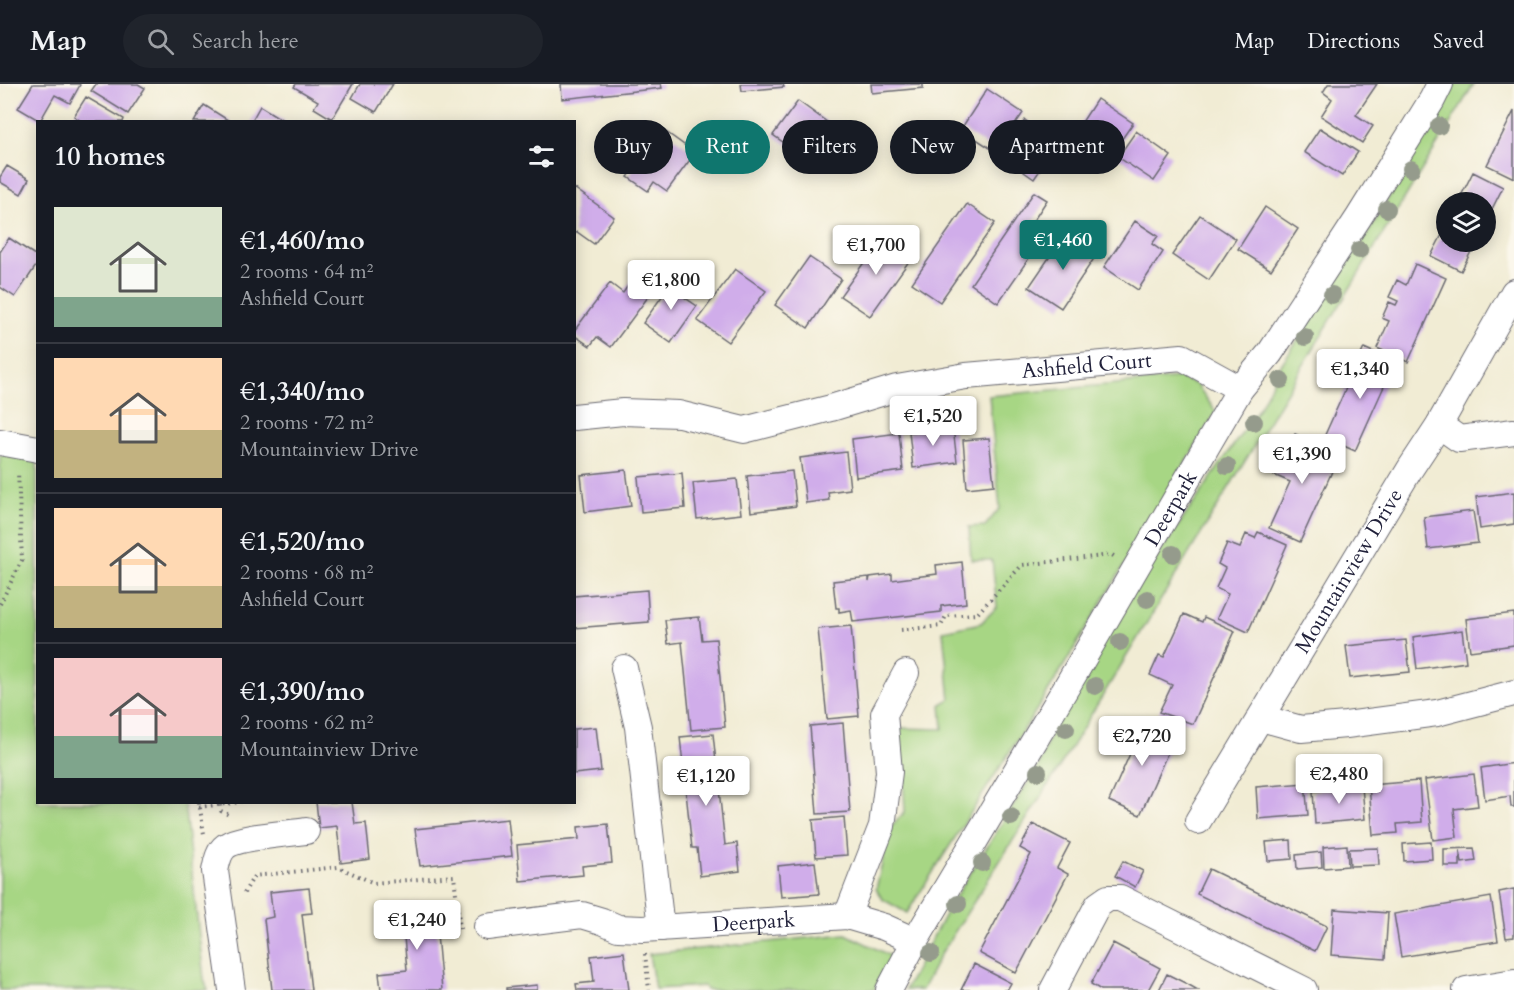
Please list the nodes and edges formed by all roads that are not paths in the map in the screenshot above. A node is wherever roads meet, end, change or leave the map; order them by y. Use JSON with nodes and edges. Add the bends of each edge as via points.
{"nodes":[{"id":1,"x":1440,"y":84,"type":"edge"},
{"id":2,"x":1514,"y":292,"type":"edge"},
{"id":3,"x":1240,"y":389,"type":"junction"},
{"id":4,"x":576,"y":417,"type":"edge"},
{"id":5,"x":1439,"y":425,"type":"junction"},
{"id":6,"x":1514,"y":432,"type":"edge"},
{"id":7,"x":624,"y":668,"type":"dead end"},
{"id":8,"x":906,"y":673,"type":"dead end"},
{"id":9,"x":1514,"y":693,"type":"edge"},
{"id":10,"x":1261,"y":718,"type":"junction"},
{"id":11,"x":1198,"y":821,"type":"dead end"},
{"id":12,"x":306,"y":831,"type":"dead end"},
{"id":13,"x":847,"y":916,"type":"junction"},
{"id":14,"x":487,"y":927,"type":"dead end"},
{"id":15,"x":652,"y":929,"type":"junction"},
{"id":16,"x":915,"y":941,"type":"junction"},
{"id":17,"x":1514,"y":982,"type":"edge"},
{"id":18,"x":232,"y":990,"type":"edge"},
{"id":19,"x":889,"y":990,"type":"edge"},
{"id":20,"x":1053,"y":990,"type":"edge"},
{"id":21,"x":1304,"y":990,"type":"edge"},
{"id":22,"x":1466,"y":990,"type":"edge"}],
"edges":[{"from":1,"to":3,"type":"street","name":"Deerpark","via":[[1347,237],[1270,353]]},
{"from":2,"to":5,"type":"street","name":"Mountainview Drive"},
{"from":3,"to":4,"type":"street","name":"Ashfield Court","via":[[1182,357],[966,376],[897,387],[744,430],[679,414],[623,412]]},
{"from":3,"to":16,"type":"street","name":"Deerpark"},
{"from":5,"to":6,"type":"street","via":[[1459,439]]},
{"from":5,"to":10,"type":"street","name":"Mountainview Drive"},
{"from":7,"to":15,"type":"street","via":[[638,727]]},
{"from":8,"to":13,"type":"street","via":[[884,714],[889,772],[882,826]]},
{"from":9,"to":10,"type":"street","via":[[1437,713],[1346,725],[1301,729]]},
{"from":10,"to":11,"type":"street","name":"Mountainview Drive"},
{"from":12,"to":18,"type":"street","via":[[240,841],[226,846],[217,858],[215,871]]},
{"from":13,"to":15,"type":"street","name":"Deerpark"},
{"from":13,"to":16,"type":"street","name":"Deerpark"},
{"from":14,"to":15,"type":"street","name":"Deerpark","via":[[582,915],[618,928]]},
{"from":16,"to":19,"type":"street","name":"Deerpark"},
{"from":17,"to":22,"type":"street"},
{"from":20,"to":21,"type":"street","via":[[1098,904],[1108,897],[1120,898]]}]}
